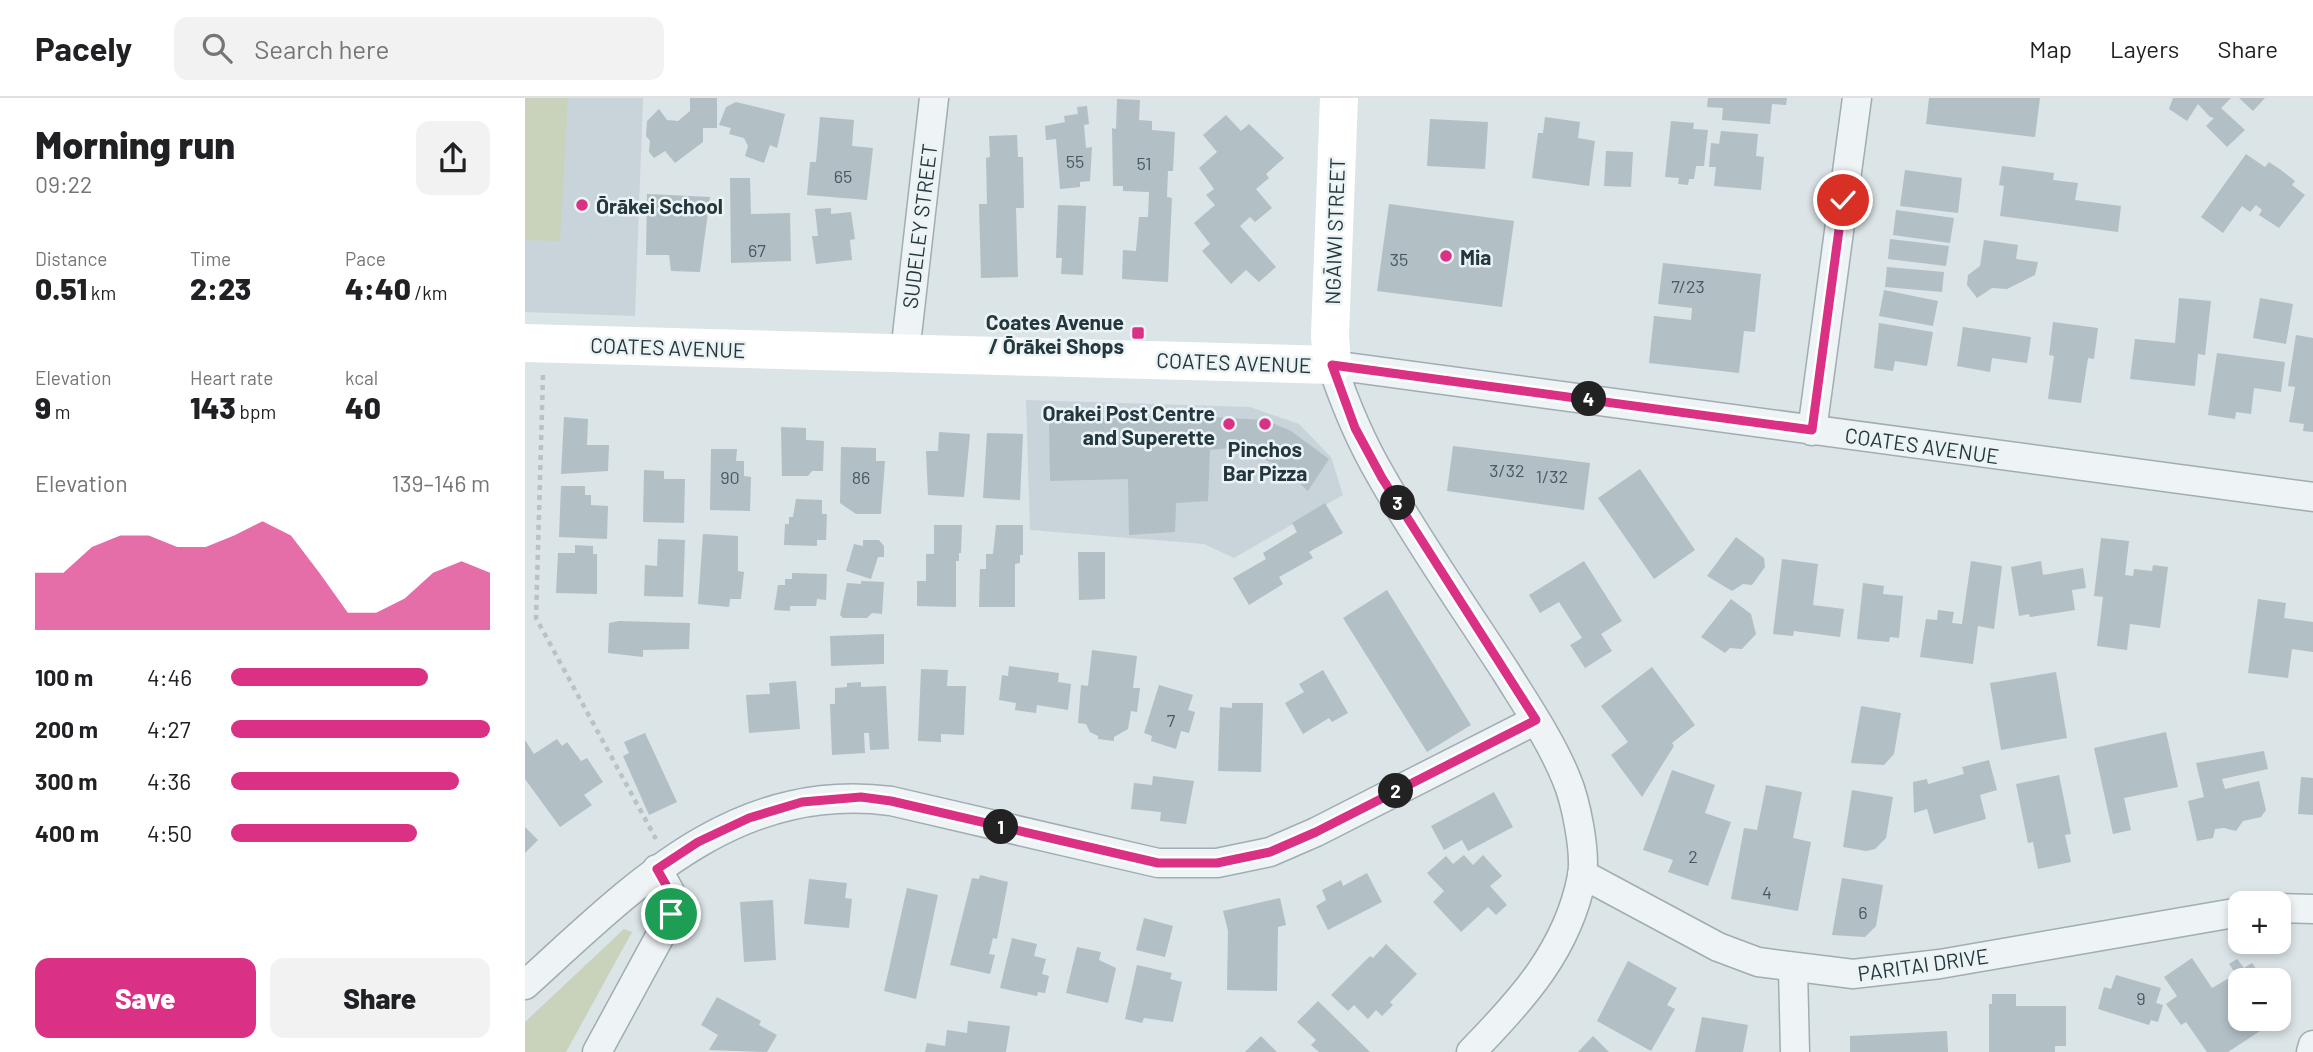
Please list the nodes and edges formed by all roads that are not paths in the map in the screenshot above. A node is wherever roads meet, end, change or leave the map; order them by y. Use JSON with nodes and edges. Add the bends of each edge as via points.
{"nodes":[{"id":1,"x":934,"y":98,"type":"edge"},
{"id":2,"x":1339,"y":98,"type":"edge"},
{"id":3,"x":1857,"y":98,"type":"edge"},
{"id":4,"x":534,"y":353,"type":"edge"},
{"id":5,"x":905,"y":353,"type":"junction"},
{"id":6,"x":1332,"y":365,"type":"junction"},
{"id":7,"x":1812,"y":430,"type":"junction"},
{"id":8,"x":2313,"y":497,"type":"edge"},
{"id":9,"x":1536,"y":720,"type":"junction"},
{"id":10,"x":662,"y":865,"type":"junction"},
{"id":11,"x":1582,"y":874,"type":"junction"},
{"id":12,"x":2291,"y":908,"type":"edge"},
{"id":13,"x":2313,"y":909,"type":"edge"},
{"id":14,"x":2228,"y":914,"type":"edge"},
{"id":15,"x":1793,"y":969,"type":"junction"},
{"id":16,"x":525,"y":985,"type":"edge"},
{"id":17,"x":2313,"y":1045,"type":"edge"},
{"id":18,"x":597,"y":1052,"type":"edge"},
{"id":19,"x":1471,"y":1052,"type":"edge"},
{"id":20,"x":1795,"y":1052,"type":"edge"},
{"id":21,"x":2311,"y":1052,"type":"edge"}],
"edges":[{"from":1,"to":5,"type":"street","name":"SUDELEY STREET"},
{"from":2,"to":6,"type":"street","name":"NGĀIWI STREET"},
{"from":3,"to":7,"type":"street"},
{"from":4,"to":5,"type":"street","name":"COATES AVENUE"},
{"from":5,"to":6,"type":"street","name":"COATES AVENUE"},
{"from":6,"to":7,"type":"street","name":"COATES AVENUE"},
{"from":6,"to":9,"type":"street","via":[[1355,428],[1382,478]]},
{"from":7,"to":8,"type":"street","name":"COATES AVENUE"},
{"from":9,"to":10,"type":"street","via":[[1316,832],[1270,852],[1217,863],[1158,863],[891,801],[833,797],[773,809],[724,828]]},
{"from":9,"to":11,"type":"street","via":[[1567,779],[1578,822]]},
{"from":10,"to":16,"type":"street"},
{"from":10,"to":18,"type":"street","via":[[671,914]]},
{"from":11,"to":15,"type":"street","name":"PARITAI DRIVE","via":[[1718,947]]},
{"from":11,"to":19,"type":"street","via":[[1573,911],[1553,957],[1521,1001]]},
{"from":12,"to":13,"type":"street"},
{"from":14,"to":15,"type":"street","name":"PARITAI DRIVE","via":[[1900,970],[1853,974]]},
{"from":15,"to":20,"type":"street"},
{"from":17,"to":21,"type":"street"}]}
